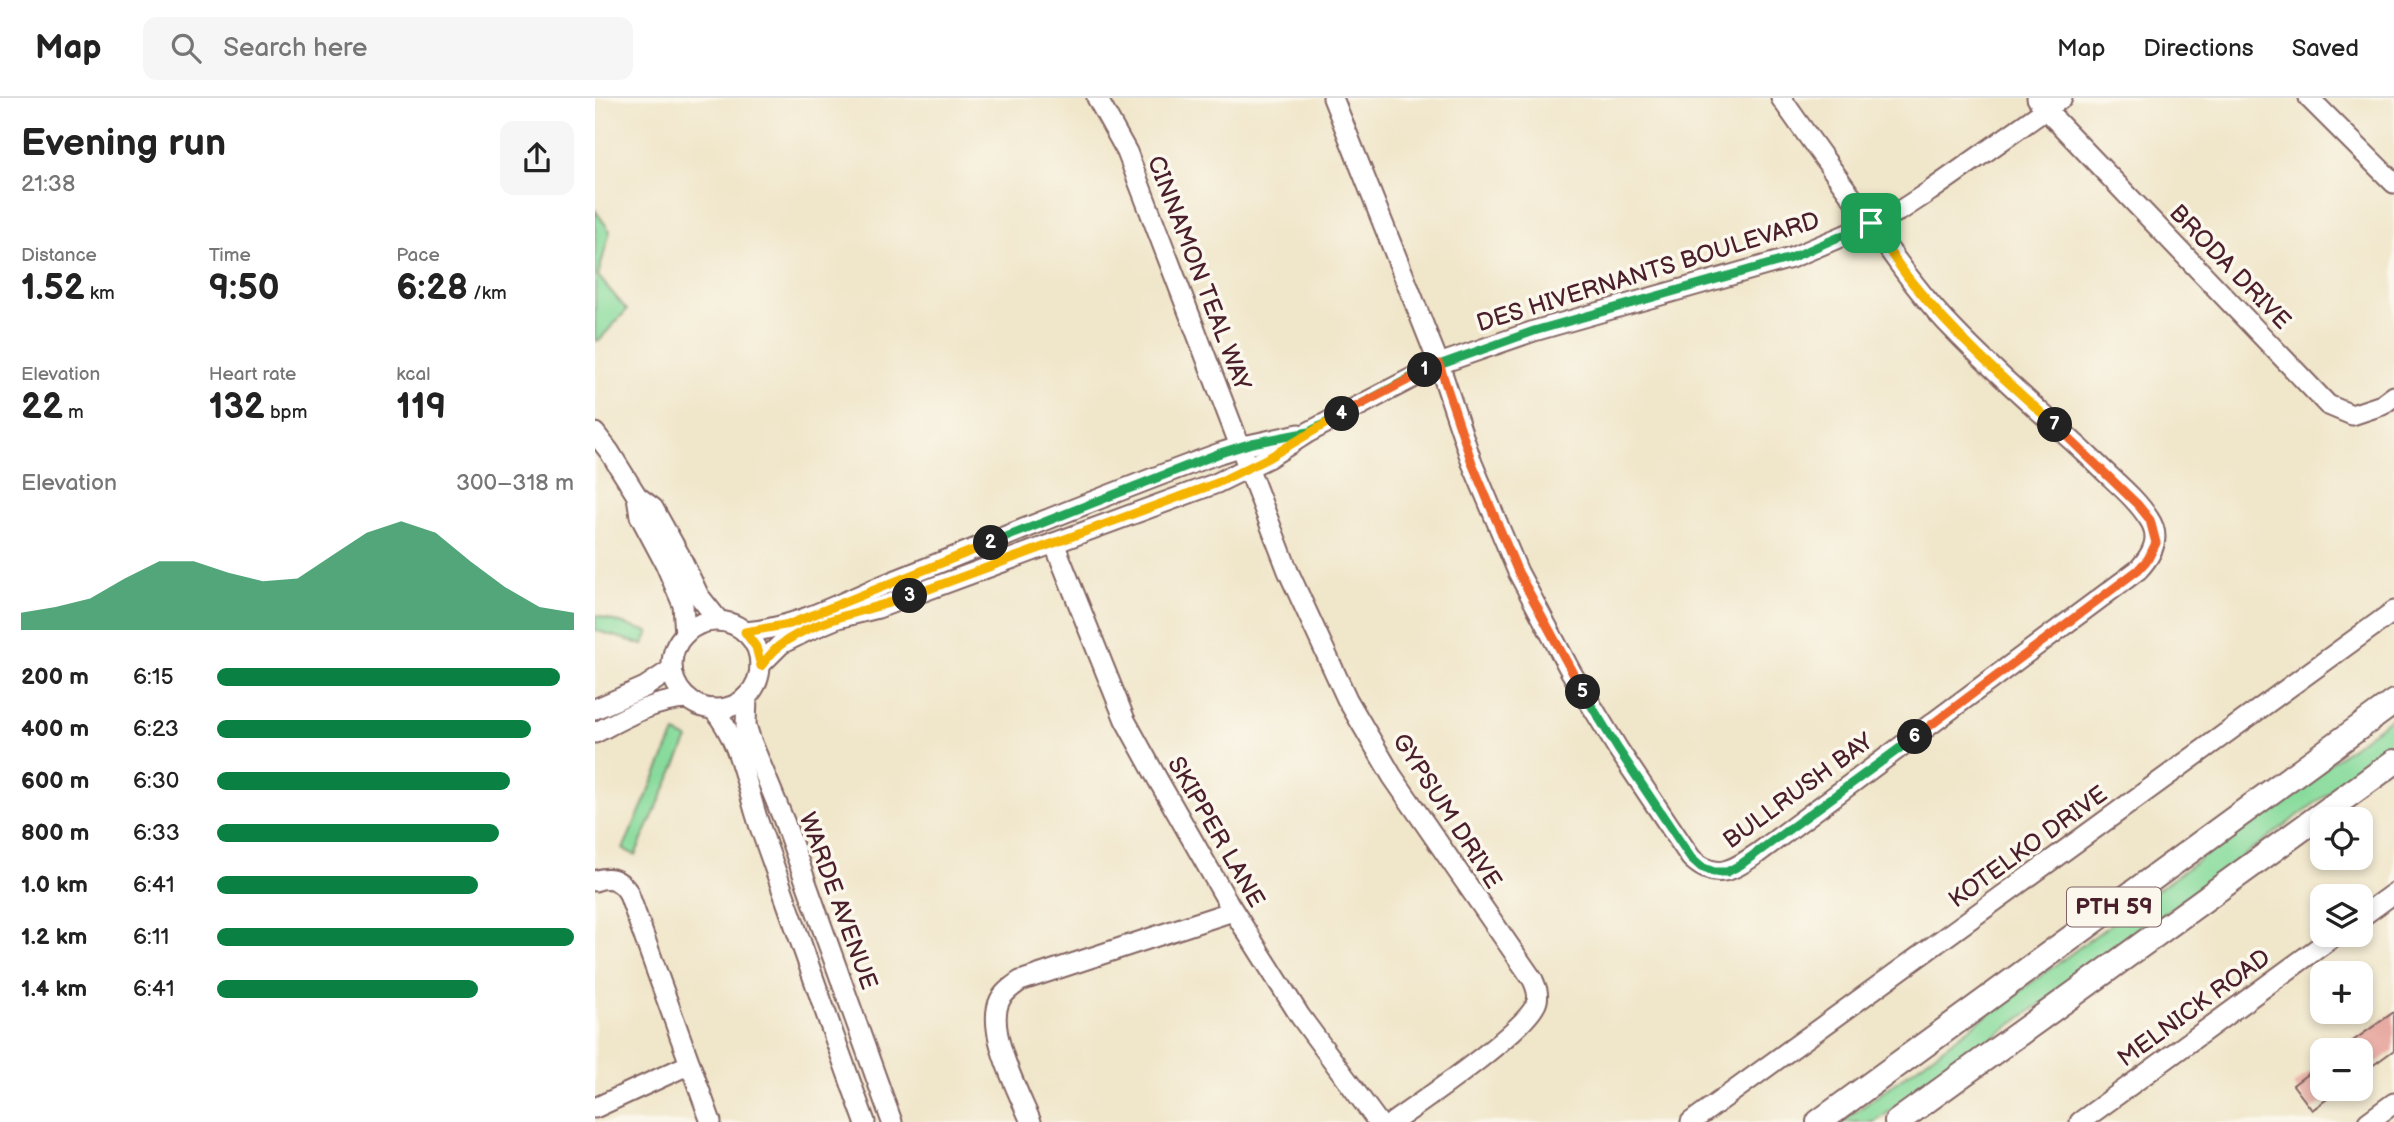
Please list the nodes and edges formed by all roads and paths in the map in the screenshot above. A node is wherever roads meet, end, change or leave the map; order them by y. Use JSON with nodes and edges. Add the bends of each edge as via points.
{"nodes":[{"id":1,"x":1097,"y":98,"type":"edge"},
{"id":2,"x":1333,"y":98,"type":"edge"},
{"id":3,"x":1780,"y":98,"type":"edge"},
{"id":4,"x":2062,"y":98,"type":"edge"},
{"id":5,"x":2309,"y":98,"type":"edge"},
{"id":6,"x":2042,"y":104,"type":"edge"},
{"id":7,"x":2394,"y":183,"type":"edge"},
{"id":8,"x":1871,"y":223,"type":"junction"},
{"id":9,"x":1439,"y":364,"type":"junction"},
{"id":10,"x":2394,"y":396,"type":"edge"},
{"id":11,"x":1309,"y":432,"type":"junction"},
{"id":12,"x":595,"y":433,"type":"edge"},
{"id":13,"x":1239,"y":447,"type":"junction"},
{"id":14,"x":1248,"y":468,"type":"junction"},
{"id":15,"x":638,"y":496,"type":"junction"},
{"id":16,"x":1054,"y":543,"type":"junction"},
{"id":17,"x":2394,"y":611,"type":"edge"},
{"id":18,"x":719,"y":621,"type":"junction"},
{"id":19,"x":745,"y":632,"type":"junction"},
{"id":20,"x":685,"y":634,"type":"junction"},
{"id":21,"x":760,"y":665,"type":"junction"},
{"id":22,"x":672,"y":669,"type":"junction"},
{"id":23,"x":747,"y":696,"type":"junction"},
{"id":24,"x":688,"y":699,"type":"junction"},
{"id":25,"x":2394,"y":702,"type":"edge"},
{"id":26,"x":595,"y":709,"type":"edge"},
{"id":27,"x":713,"y":709,"type":"junction"},
{"id":28,"x":595,"y":733,"type":"edge"},
{"id":29,"x":2394,"y":762,"type":"edge"},
{"id":30,"x":595,"y":881,"type":"edge"},
{"id":31,"x":2394,"y":893,"type":"edge"},
{"id":32,"x":2373,"y":908,"type":"edge"},
{"id":33,"x":1233,"y":911,"type":"junction"},
{"id":34,"x":2319,"y":947,"type":"edge"},
{"id":35,"x":691,"y":1064,"type":"junction"},
{"id":36,"x":2394,"y":1103,"type":"edge"},
{"id":37,"x":595,"y":1108,"type":"edge"},
{"id":38,"x":711,"y":1122,"type":"edge"},
{"id":39,"x":865,"y":1122,"type":"edge"},
{"id":40,"x":892,"y":1122,"type":"edge"},
{"id":41,"x":1031,"y":1122,"type":"edge"},
{"id":42,"x":1378,"y":1122,"type":"edge"},
{"id":43,"x":1394,"y":1122,"type":"edge"},
{"id":44,"x":1691,"y":1122,"type":"edge"},
{"id":45,"x":1819,"y":1122,"type":"edge"},
{"id":46,"x":1897,"y":1122,"type":"edge"},
{"id":47,"x":2080,"y":1122,"type":"edge"},
{"id":48,"x":2368,"y":1122,"type":"edge"}],
"edges":[{"from":1,"to":13,"type":"street","name":"CINNAMON TEAL WAY","via":[[1127,152]]},
{"from":2,"to":9,"type":"street"},
{"from":3,"to":8,"type":"street"},
{"from":4,"to":6,"type":"street","name":"DES HIVERNANTS BOULEVARD"},
{"from":5,"to":7,"type":"street"},
{"from":6,"to":8,"type":"street","name":"DES HIVERNANTS BOULEVARD","via":[[1930,191]]},
{"from":6,"to":10,"type":"street","name":"BRODA DRIVE","via":[[2328,405],[2352,415]]},
{"from":8,"to":9,"type":"street","name":"DES HIVERNANTS BOULEVARD","via":[[1791,258],[1534,331]]},
{"from":8,"to":9,"type":"street","name":"BULLRUSH BAY","via":[[1913,284],[1953,330],[2138,505],[2150,520],[2156,543],[2138,570],[1727,872],[1701,867],[1691,858],[1571,672],[1518,572],[1472,463]]},
{"from":9,"to":11,"type":"street","name":"DES HIVERNANTS BOULEVARD"},
{"from":11,"to":13,"type":"street","name":"DES HIVERNANTS BOULEVARD"},
{"from":11,"to":14,"type":"street","name":"DES HIVERNANTS BOULEVARD"},
{"from":12,"to":15,"type":"street"},
{"from":13,"to":14,"type":"street","name":"CINNAMON TEAL WAY"},
{"from":13,"to":19,"type":"street","name":"DES HIVERNANTS BOULEVARD","via":[[790,624]]},
{"from":14,"to":16,"type":"street","name":"DES HIVERNANTS BOULEVARD"},
{"from":14,"to":43,"type":"street","name":"GYPSUM DRIVE","via":[[1288,571],[1347,699],[1392,776],[1537,989],[1538,999],[1519,1026]]},
{"from":15,"to":18,"type":"street","via":[[653,508],[699,596]]},
{"from":15,"to":20,"type":"street","via":[[641,516],[683,605]]},
{"from":16,"to":21,"type":"street","name":"DES HIVERNANTS BOULEVARD","via":[[807,631],[781,644]]},
{"from":16,"to":33,"type":"street","name":"SKIPPER LANE","via":[[1125,720]]},
{"from":17,"to":44,"type":"street","name":"KOTELKO DRIVE"},
{"from":18,"to":19,"type":"street"},
{"from":18,"to":20,"type":"street","via":[[695,626]]},
{"from":19,"to":21,"type":"street","via":[[756,647]]},
{"from":20,"to":22,"type":"street","via":[[674,650]]},
{"from":21,"to":23,"type":"street"},
{"from":22,"to":24,"type":"street"},
{"from":22,"to":26,"type":"street","via":[[645,687]]},
{"from":23,"to":27,"type":"street","via":[[732,706]]},
{"from":23,"to":40,"type":"street","name":"WARDE AVENUE","via":[[750,738]]},
{"from":24,"to":27,"type":"street"},
{"from":24,"to":28,"type":"street","via":[[658,704]]},
{"from":25,"to":45,"type":"main road","number":"PTH 59"},
{"from":27,"to":39,"type":"street","name":"WARDE AVENUE","via":[[735,746]]},
{"from":29,"to":46,"type":"main road","number":"PTH 59"},
{"from":30,"to":35,"type":"street","via":[[621,881],[628,892]]},
{"from":31,"to":32,"type":"street"},
{"from":33,"to":41,"type":"street","via":[[1020,981],[1007,991],[998,1006],[996,1027]]},
{"from":33,"to":42,"type":"street","name":"SKIPPER LANE","via":[[1300,1016]]},
{"from":34,"to":47,"type":"street","name":"MELNICK ROAD"},
{"from":35,"to":37,"type":"street"},
{"from":35,"to":38,"type":"street"},
{"from":36,"to":48,"type":"street"}]}
